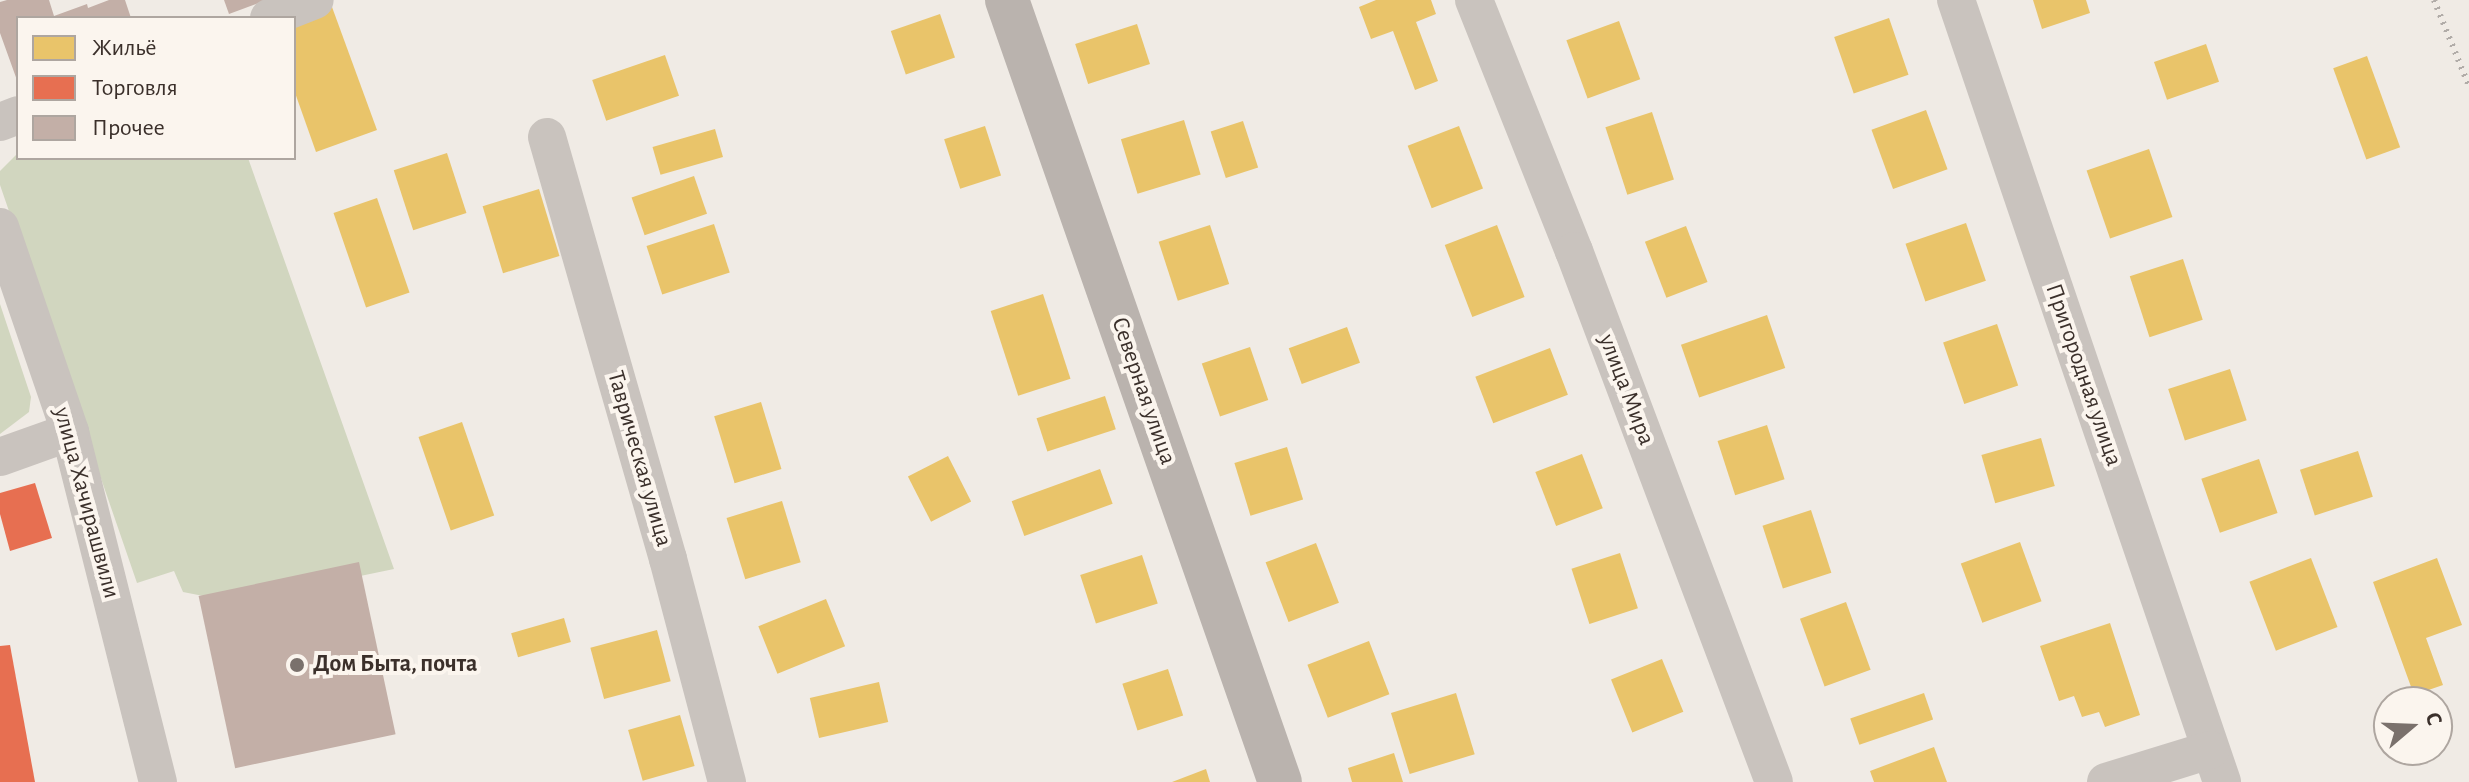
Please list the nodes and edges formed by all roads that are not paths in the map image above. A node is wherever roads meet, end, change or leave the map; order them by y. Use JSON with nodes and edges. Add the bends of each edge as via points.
{"nodes":[{"id":1,"x":315,"y":0,"type":"edge"},
{"id":2,"x":1007,"y":0,"type":"edge"},
{"id":3,"x":1474,"y":0,"type":"edge"},
{"id":4,"x":1956,"y":0,"type":"edge"},
{"id":5,"x":274,"y":16,"type":"edge"},
{"id":6,"x":547,"y":137,"type":"dead end"},
{"id":7,"x":0,"y":227,"type":"edge"},
{"id":8,"x":70,"y":432,"type":"junction"},
{"id":9,"x":0,"y":457,"type":"edge"},
{"id":10,"x":2216,"y":766,"type":"edge"},
{"id":11,"x":158,"y":782,"type":"edge"},
{"id":12,"x":727,"y":782,"type":"edge"},
{"id":13,"x":1280,"y":782,"type":"edge"},
{"id":14,"x":1774,"y":782,"type":"edge"},
{"id":15,"x":2106,"y":782,"type":"edge"}],
"edges":[{"from":1,"to":5,"type":"street"},
{"from":2,"to":13,"type":"street","name":"Северная улица"},
{"from":3,"to":14,"type":"street","name":"улица Мира"},
{"from":4,"to":10,"type":"street","name":"Пригородная улица"},
{"from":6,"to":12,"type":"street","name":"Таврическая улица"},
{"from":7,"to":8,"type":"street","name":"улица Хачирашвили"},
{"from":8,"to":9,"type":"street"},
{"from":8,"to":11,"type":"street","name":"улица Хачирашвили"},
{"from":10,"to":15,"type":"street"}]}
